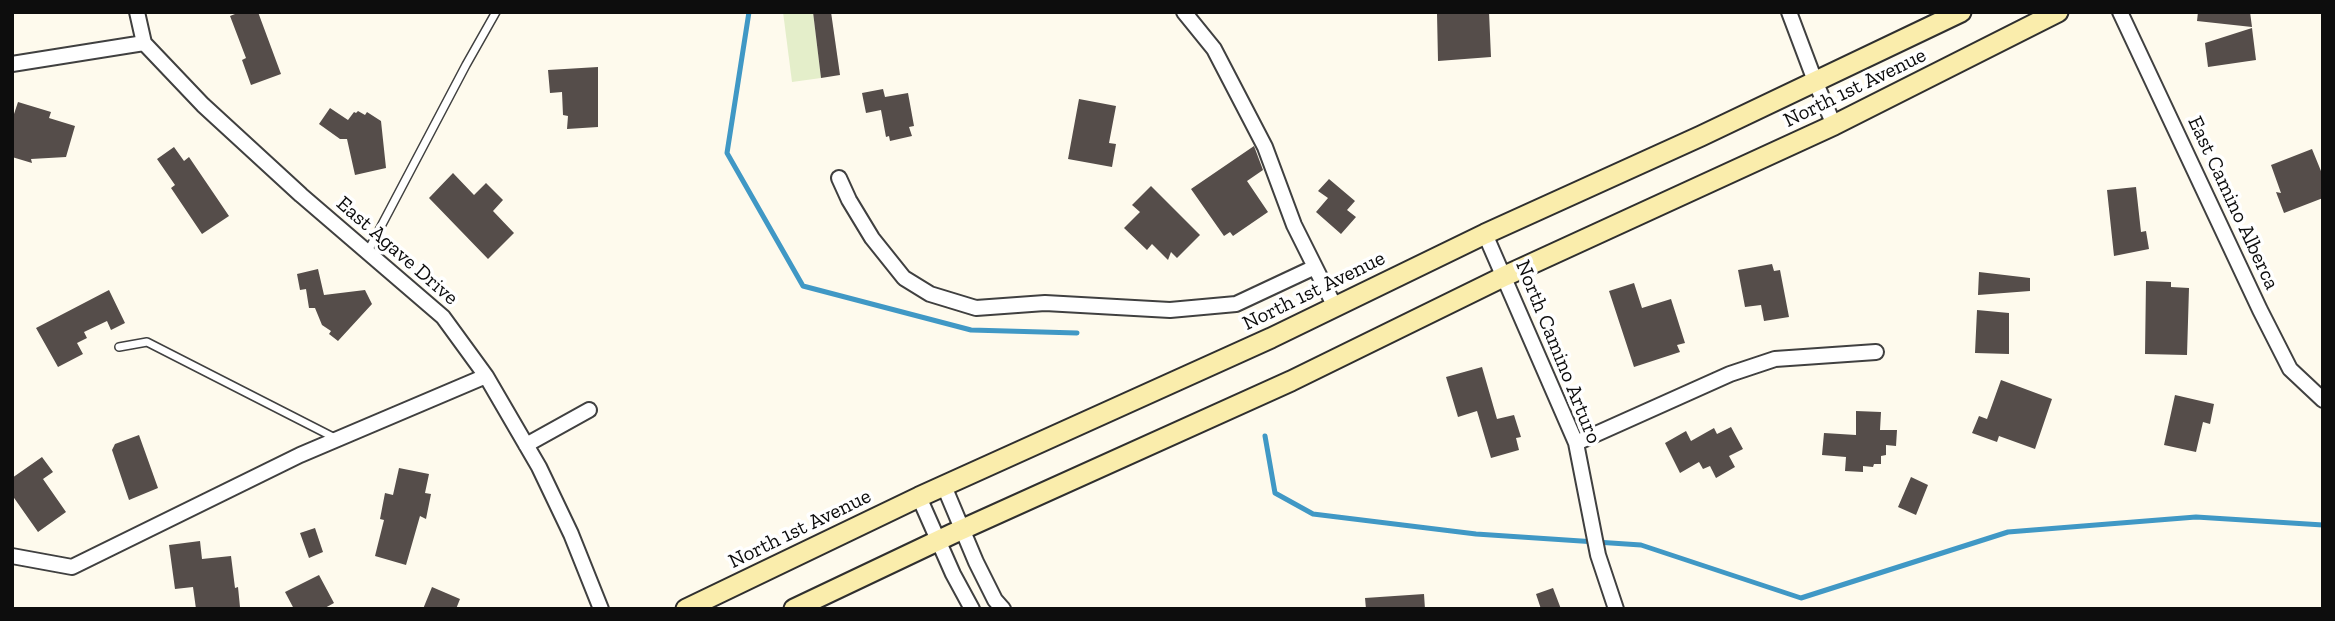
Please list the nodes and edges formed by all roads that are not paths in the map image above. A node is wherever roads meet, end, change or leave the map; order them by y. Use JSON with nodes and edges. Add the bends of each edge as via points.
{"nodes":[{"id":1,"x":136,"y":12,"type":"edge"},
{"id":2,"x":496,"y":12,"type":"edge"},
{"id":3,"x":1184,"y":12,"type":"edge"},
{"id":4,"x":1789,"y":12,"type":"edge"},
{"id":5,"x":1961,"y":12,"type":"edge"},
{"id":6,"x":2059,"y":12,"type":"edge"},
{"id":7,"x":2120,"y":12,"type":"edge"},
{"id":8,"x":144,"y":43,"type":"junction"},
{"id":9,"x":12,"y":64,"type":"edge"},
{"id":10,"x":1815,"y":81,"type":"junction"},
{"id":11,"x":1835,"y":125,"type":"junction"},
{"id":12,"x":839,"y":178,"type":"dead end"},
{"id":13,"x":1485,"y":234,"type":"junction"},
{"id":14,"x":367,"y":252,"type":"junction"},
{"id":15,"x":1315,"y":267,"type":"junction"},
{"id":16,"x":1505,"y":276,"type":"junction"},
{"id":17,"x":1335,"y":307,"type":"junction"},
{"id":18,"x":119,"y":346,"type":"dead end"},
{"id":19,"x":1876,"y":352,"type":"dead end"},
{"id":20,"x":486,"y":376,"type":"junction"},
{"id":21,"x":2323,"y":400,"type":"edge"},
{"id":22,"x":589,"y":410,"type":"dead end"},
{"id":23,"x":337,"y":439,"type":"junction"},
{"id":24,"x":1576,"y":443,"type":"junction"},
{"id":25,"x":526,"y":445,"type":"junction"},
{"id":26,"x":944,"y":486,"type":"junction"},
{"id":27,"x":919,"y":497,"type":"junction"},
{"id":28,"x":963,"y":529,"type":"junction"},
{"id":29,"x":938,"y":541,"type":"junction"},
{"id":30,"x":12,"y":556,"type":"edge"},
{"id":31,"x":601,"y":609,"type":"edge"},
{"id":32,"x":686,"y":609,"type":"edge"},
{"id":33,"x":794,"y":609,"type":"edge"},
{"id":34,"x":972,"y":609,"type":"edge"},
{"id":35,"x":1003,"y":609,"type":"edge"},
{"id":36,"x":1616,"y":609,"type":"edge"}],
"edges":[{"from":1,"to":8,"type":"street"},
{"from":2,"to":14,"type":"lane"},
{"from":3,"to":15,"type":"street","via":[[1214,49],[1265,147]]},
{"from":4,"to":10,"type":"street"},
{"from":5,"to":10,"type":"main road","name":"North 1st Avenue"},
{"from":6,"to":11,"type":"main road","name":"North 1st Avenue"},
{"from":7,"to":21,"type":"street","name":"East Camino Alberca","via":[[2290,369]]},
{"from":8,"to":9,"type":"street"},
{"from":8,"to":14,"type":"street","name":"East Agave Drive","via":[[203,105]]},
{"from":10,"to":11,"type":"street"},
{"from":10,"to":13,"type":"main road","name":"North 1st Avenue"},
{"from":11,"to":16,"type":"main road","name":"North 1st Avenue"},
{"from":12,"to":15,"type":"street","via":[[872,238],[904,278],[930,294],[976,308],[1045,303],[1170,310],[1236,304]]},
{"from":13,"to":16,"type":"street","name":"North Camino Arturo"},
{"from":13,"to":17,"type":"main road","name":"North 1st Avenue"},
{"from":14,"to":20,"type":"street","name":"East Agave Drive","via":[[443,317]]},
{"from":15,"to":17,"type":"street"},
{"from":16,"to":24,"type":"street","name":"North Camino Arturo"},
{"from":16,"to":28,"type":"main road","name":"North 1st Avenue","via":[[1292,381]]},
{"from":17,"to":26,"type":"main road","name":"North 1st Avenue"},
{"from":18,"to":23,"type":"lane","via":[[147,342]]},
{"from":19,"to":24,"type":"street","via":[[1775,359],[1730,374]]},
{"from":20,"to":23,"type":"street"},
{"from":20,"to":25,"type":"street","name":"East Agave Drive"},
{"from":22,"to":25,"type":"street"},
{"from":23,"to":30,"type":"street","via":[[72,567]]},
{"from":24,"to":36,"type":"street","name":"North Camino Arturo","via":[[1598,555]]},
{"from":25,"to":31,"type":"street","name":"East Agave Drive","via":[[571,534]]},
{"from":26,"to":27,"type":"main road","name":"North 1st Avenue"},
{"from":26,"to":28,"type":"street"},
{"from":27,"to":29,"type":"street"},
{"from":27,"to":32,"type":"main road","name":"North 1st Avenue"},
{"from":28,"to":29,"type":"main road","name":"North 1st Avenue"},
{"from":28,"to":35,"type":"street"},
{"from":29,"to":33,"type":"main road","name":"North 1st Avenue"},
{"from":29,"to":34,"type":"street"}]}
